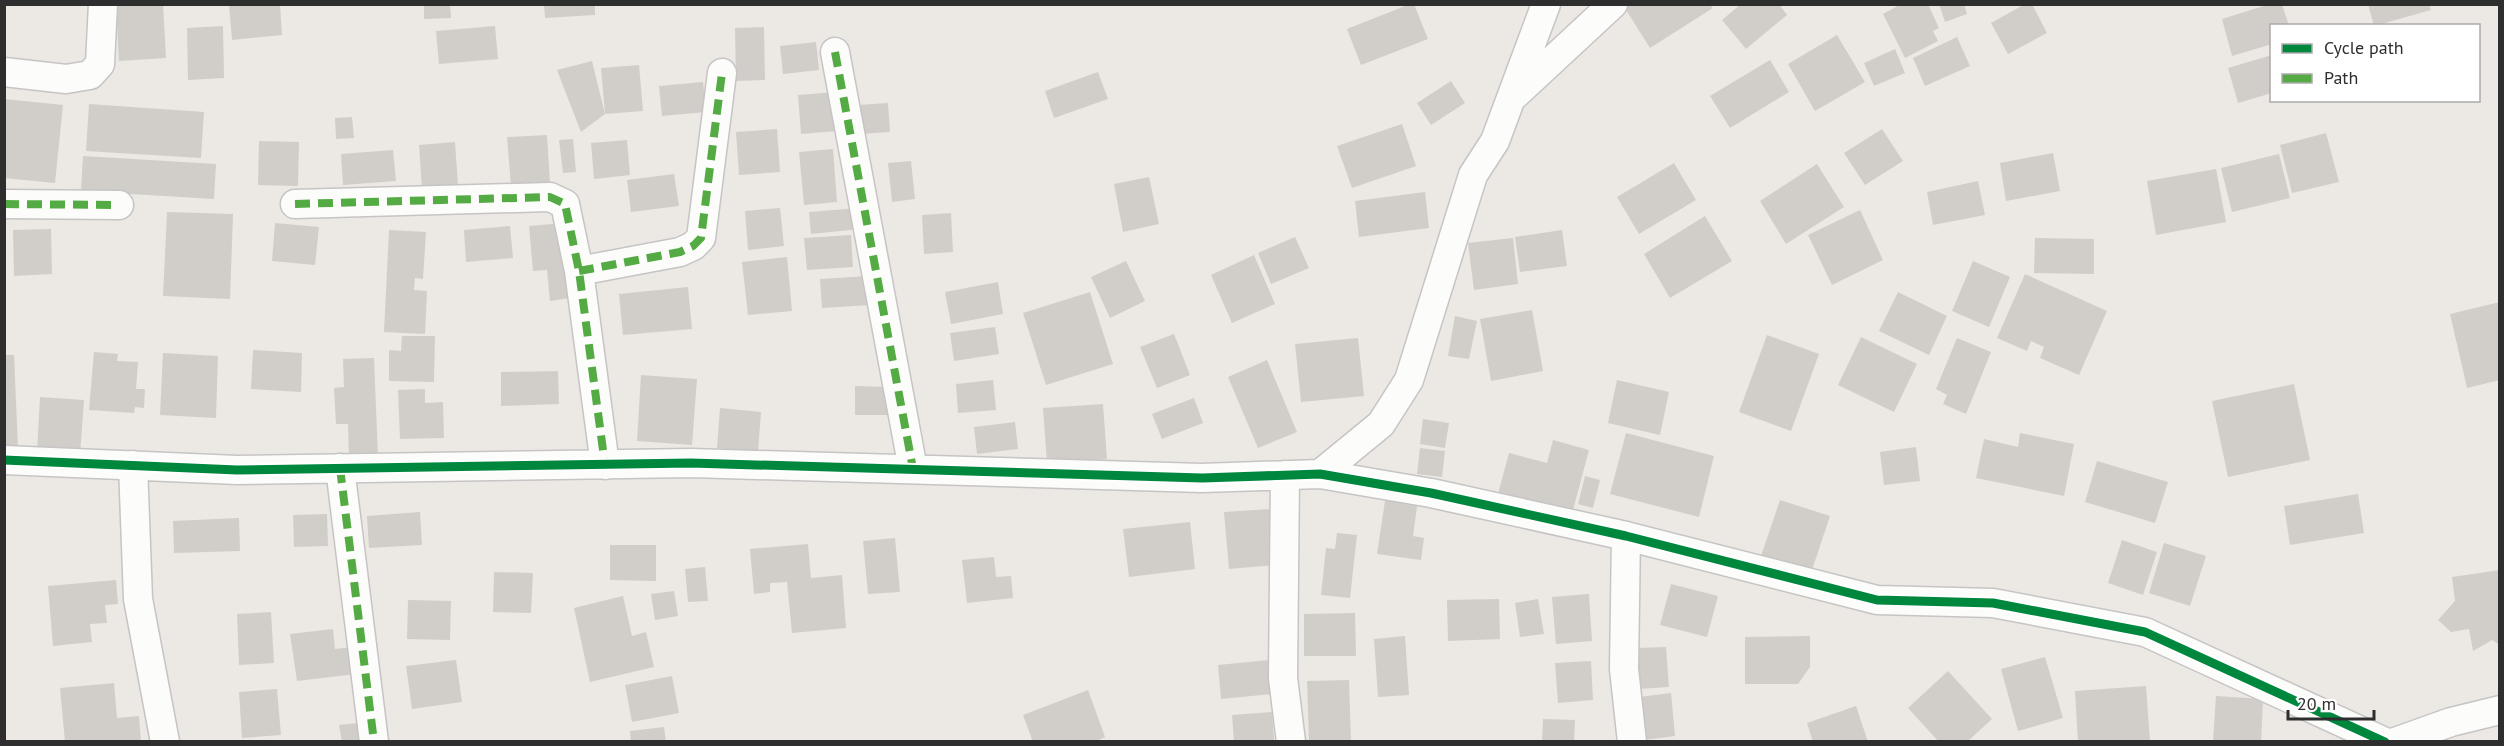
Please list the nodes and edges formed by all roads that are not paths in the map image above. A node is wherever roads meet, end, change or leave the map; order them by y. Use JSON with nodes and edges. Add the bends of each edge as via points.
{"nodes":[{"id":1,"x":103,"y":4,"type":"edge"},
{"id":2,"x":1546,"y":4,"type":"edge"},
{"id":3,"x":1613,"y":4,"type":"edge"},
{"id":4,"x":835,"y":52,"type":"dead end"},
{"id":5,"x":4,"y":72,"type":"edge"},
{"id":6,"x":722,"y":74,"type":"dead end"},
{"id":7,"x":1510,"y":99,"type":"junction"},
{"id":8,"x":4,"y":204,"type":"edge"},
{"id":9,"x":295,"y":204,"type":"dead end"},
{"id":10,"x":119,"y":205,"type":"dead end"},
{"id":11,"x":579,"y":271,"type":"junction"},
{"id":12,"x":4,"y":460,"type":"edge"},
{"id":13,"x":133,"y":465,"type":"junction"},
{"id":14,"x":604,"y":465,"type":"junction"},
{"id":15,"x":340,"y":468,"type":"junction"},
{"id":16,"x":913,"y":469,"type":"junction"},
{"id":17,"x":1320,"y":474,"type":"junction"},
{"id":18,"x":1285,"y":475,"type":"junction"},
{"id":19,"x":1626,"y":536,"type":"junction"},
{"id":20,"x":2499,"y":710,"type":"edge"},
{"id":21,"x":165,"y":741,"type":"edge"},
{"id":22,"x":374,"y":741,"type":"edge"},
{"id":23,"x":1291,"y":741,"type":"edge"},
{"id":24,"x":1632,"y":741,"type":"edge"},
{"id":25,"x":2385,"y":741,"type":"edge"},
{"id":26,"x":2395,"y":741,"type":"edge"}],
"edges":[{"from":1,"to":5,"type":"street","via":[[100,64],[90,75],[66,79]]},
{"from":2,"to":7,"type":"street"},
{"from":3,"to":7,"type":"street"},
{"from":4,"to":16,"type":"street"},
{"from":6,"to":11,"type":"street","via":[[701,238],[681,252]]},
{"from":7,"to":17,"type":"street","via":[[1495,141],[1473,175],[1409,381],[1381,424]]},
{"from":8,"to":10,"type":"street"},
{"from":9,"to":11,"type":"street","via":[[550,197],[565,204],[569,213]]},
{"from":11,"to":14,"type":"street"},
{"from":12,"to":13,"type":"street"},
{"from":13,"to":15,"type":"street","via":[[237,470]]},
{"from":13,"to":21,"type":"street","via":[[138,599]]},
{"from":14,"to":15,"type":"street"},
{"from":14,"to":16,"type":"street","via":[[691,463]]},
{"from":15,"to":22,"type":"street"},
{"from":16,"to":18,"type":"street","via":[[1202,478]]},
{"from":17,"to":18,"type":"street"},
{"from":17,"to":19,"type":"street","via":[[1431,493]]},
{"from":18,"to":23,"type":"street","via":[[1283,678]]},
{"from":19,"to":24,"type":"street","via":[[1624,669]]},
{"from":19,"to":25,"type":"street","via":[[1877,600],[1993,603],[2145,632]]},
{"from":20,"to":26,"type":"street"}]}
